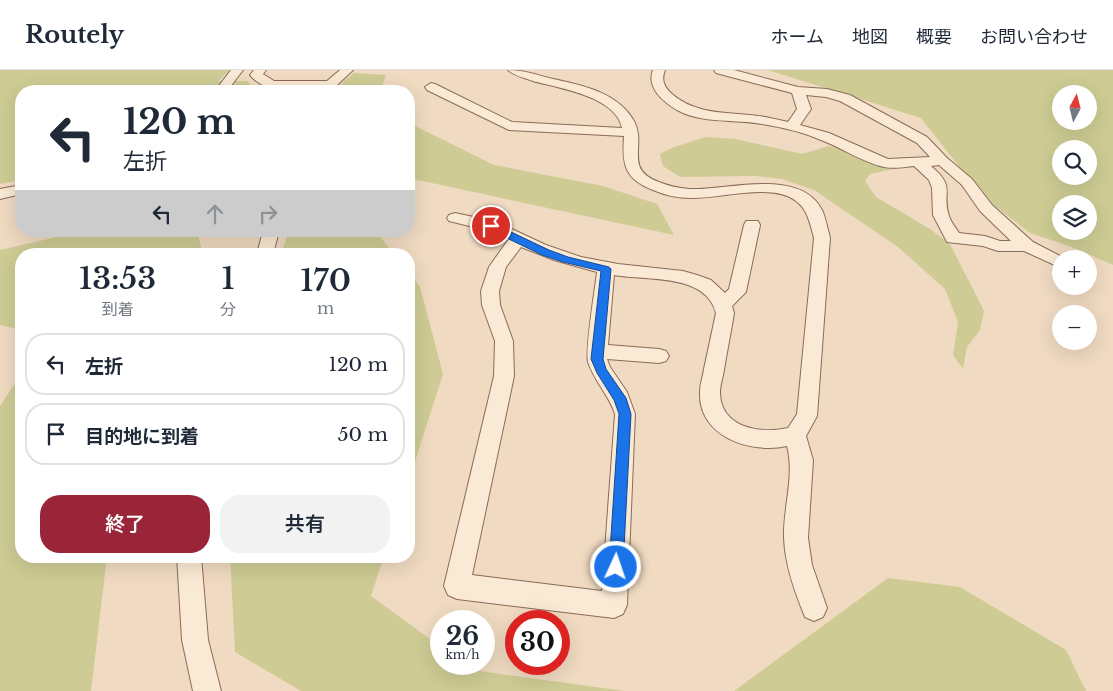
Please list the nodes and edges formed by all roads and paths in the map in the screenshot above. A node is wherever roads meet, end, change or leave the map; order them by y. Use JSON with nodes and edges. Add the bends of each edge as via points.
{"nodes":[{"id":1,"x":236,"y":70,"type":"edge"},
{"id":2,"x":260,"y":70,"type":"edge"},
{"id":3,"x":347,"y":70,"type":"edge"},
{"id":4,"x":514,"y":70,"type":"edge"},
{"id":5,"x":659,"y":70,"type":"edge"},
{"id":6,"x":720,"y":70,"type":"edge"},
{"id":7,"x":225,"y":85,"type":"edge"},
{"id":8,"x":271,"y":85,"type":"edge"},
{"id":9,"x":333,"y":85,"type":"edge"},
{"id":10,"x":431,"y":87,"type":"dead end"},
{"id":11,"x":798,"y":90,"type":"junction"},
{"id":12,"x":792,"y":127,"type":"junction"},
{"id":13,"x":630,"y":132,"type":"junction"},
{"id":14,"x":942,"y":161,"type":"junction"},
{"id":15,"x":918,"y":162,"type":"junction"},
{"id":16,"x":15,"y":191,"type":"edge"},
{"id":17,"x":0,"y":194,"type":"edge"},
{"id":18,"x":455,"y":218,"type":"dead end"},
{"id":19,"x":752,"y":225,"type":"dead end"},
{"id":20,"x":518,"y":239,"type":"junction"},
{"id":21,"x":1027,"y":246,"type":"junction"},
{"id":22,"x":1052,"y":258,"type":"edge"},
{"id":23,"x":606,"y":269,"type":"junction"},
{"id":24,"x":724,"y":304,"type":"junction"},
{"id":25,"x":598,"y":351,"type":"junction"},
{"id":26,"x":659,"y":356,"type":"dead end"},
{"id":27,"x":795,"y":435,"type":"junction"},
{"id":28,"x":189,"y":563,"type":"edge"},
{"id":29,"x":814,"y":608,"type":"dead end"},
{"id":30,"x":207,"y":691,"type":"edge"}],
"edges":[{"from":1,"to":7,"type":"street"},
{"from":2,"to":8,"type":"street","via":[[256,75]]},
{"from":3,"to":9,"type":"street"},
{"from":4,"to":13,"type":"street","via":[[598,97],[613,105],[623,114]]},
{"from":5,"to":12,"type":"street","via":[[657,83],[663,91],[672,101],[690,110]]},
{"from":6,"to":11,"type":"street"},
{"from":10,"to":13,"type":"street","via":[[508,126]]},
{"from":11,"to":12,"type":"street","via":[[804,109]]},
{"from":11,"to":14,"type":"street","via":[[845,98],[922,140]]},
{"from":12,"to":15,"type":"street","via":[[824,136],[886,163]]},
{"from":13,"to":27,"type":"street","via":[[630,164],[635,173],[657,187],[688,194],[739,188],[779,189],[805,199],[817,214],[822,238],[807,416]]},
{"from":14,"to":15,"type":"street"},
{"from":14,"to":21,"type":"street","via":[[967,182],[986,208]]},
{"from":15,"to":21,"type":"street","via":[[936,178],[940,188],[941,215],[953,238],[985,241],[998,246]]},
{"from":16,"to":17,"type":"street"},
{"from":18,"to":20,"type":"street","via":[[491,226]]},
{"from":19,"to":24,"type":"street","via":[[738,292]]},
{"from":20,"to":23,"type":"street","via":[[566,260]]},
{"from":20,"to":25,"type":"street","via":[[504,254],[490,285],[490,301],[504,340],[504,376],[457,586],[614,605],[625,414],[620,398],[601,370]]},
{"from":21,"to":22,"type":"street"},
{"from":23,"to":24,"type":"street","via":[[684,276],[712,290]]},
{"from":23,"to":25,"type":"street"},
{"from":24,"to":27,"type":"street","via":[[710,392],[710,404],[716,417],[745,437],[779,440]]},
{"from":25,"to":26,"type":"street"},
{"from":27,"to":29,"type":"street","via":[[802,460],[796,538],[800,565]]},
{"from":28,"to":30,"type":"street","via":[[194,640]]}]}
